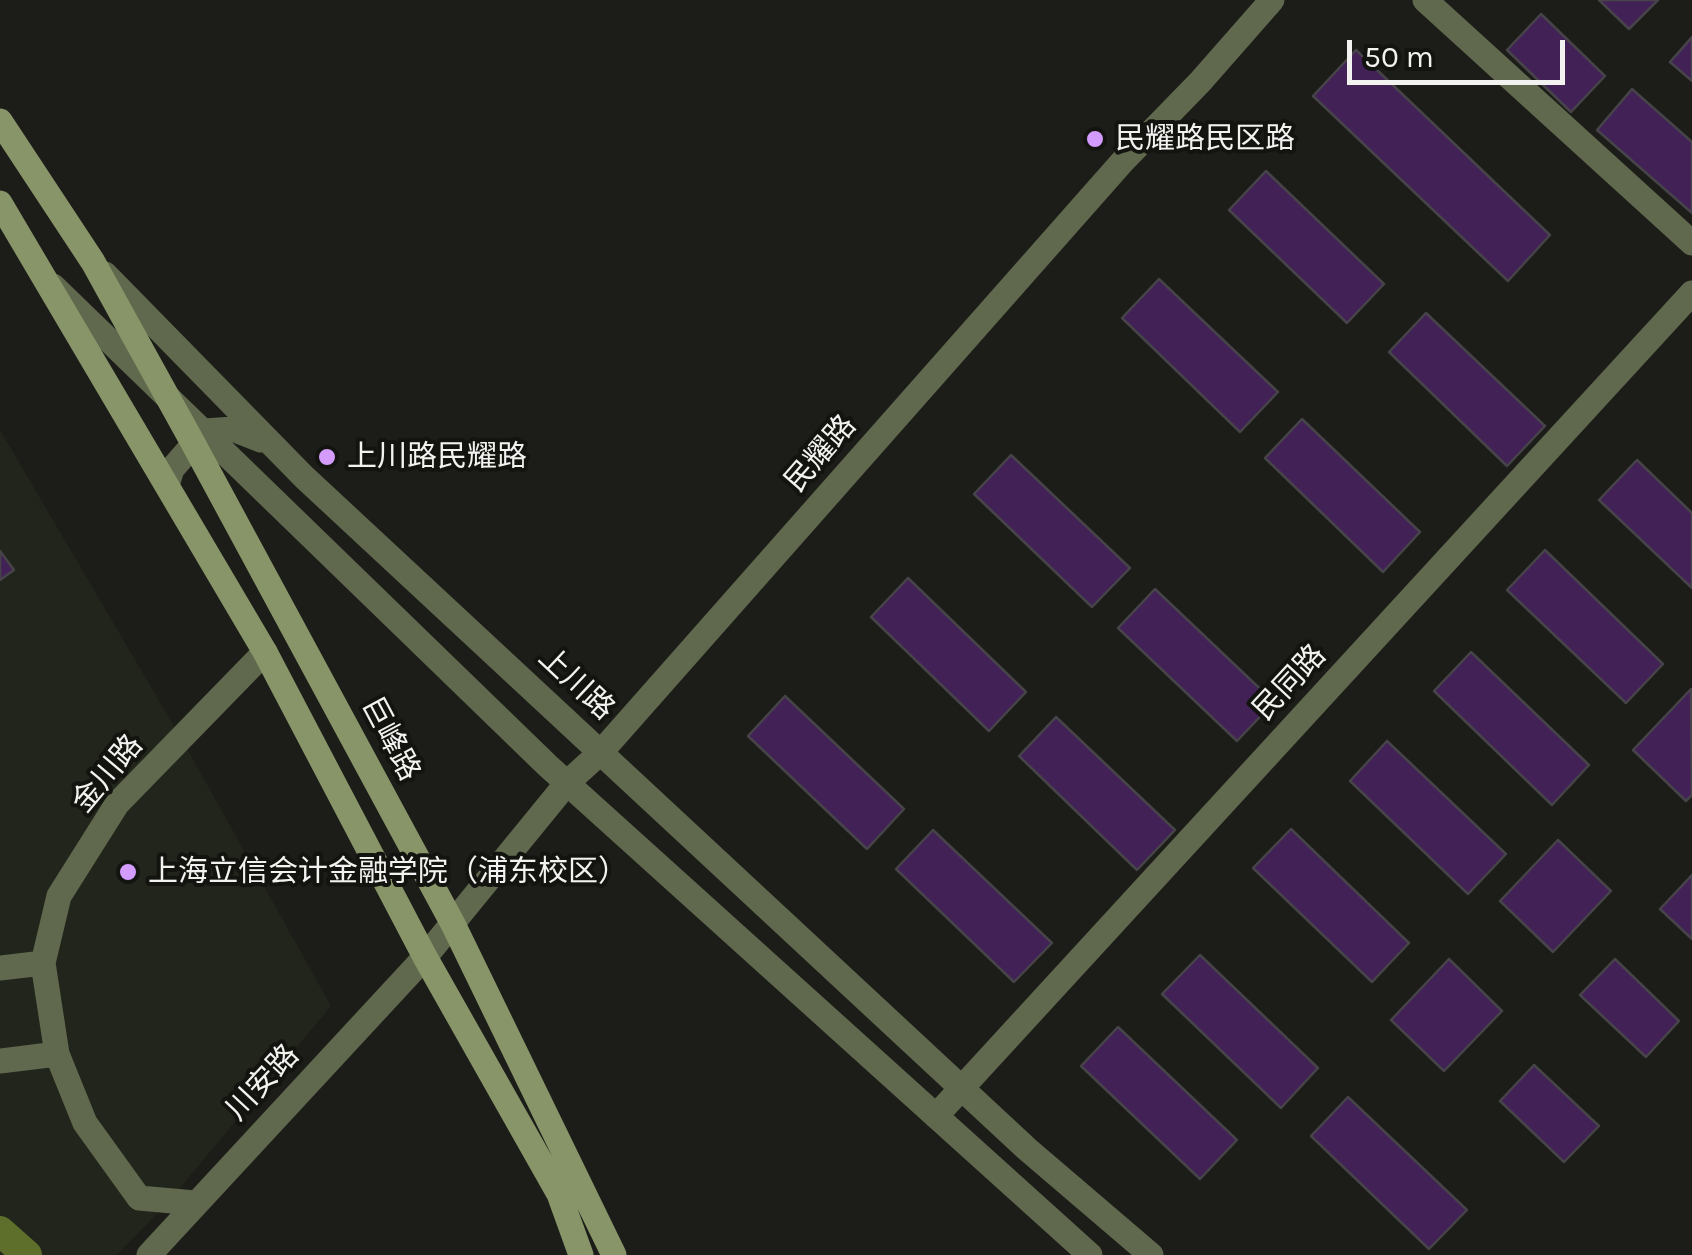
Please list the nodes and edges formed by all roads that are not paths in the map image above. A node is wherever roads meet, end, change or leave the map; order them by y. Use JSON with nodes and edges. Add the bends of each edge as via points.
{"nodes":[{"id":1,"x":1272,"y":0,"type":"edge"},
{"id":2,"x":1426,"y":0,"type":"edge"},
{"id":3,"x":0,"y":122,"type":"edge"},
{"id":4,"x":0,"y":203,"type":"edge"},
{"id":5,"x":1692,"y":243,"type":"edge"},
{"id":6,"x":93,"y":262,"type":"junction"},
{"id":7,"x":48,"y":282,"type":"junction"},
{"id":8,"x":1692,"y":293,"type":"edge"},
{"id":9,"x":166,"y":394,"type":"junction"},
{"id":10,"x":199,"y":437,"type":"junction"},
{"id":11,"x":270,"y":444,"type":"junction"},
{"id":12,"x":167,"y":484,"type":"junction"},
{"id":13,"x":266,"y":652,"type":"junction"},
{"id":14,"x":601,"y":752,"type":"junction"},
{"id":15,"x":567,"y":782,"type":"junction"},
{"id":16,"x":454,"y":924,"type":"junction"},
{"id":17,"x":425,"y":957,"type":"junction"},
{"id":18,"x":42,"y":963,"type":"junction"},
{"id":19,"x":0,"y":968,"type":"edge"},
{"id":20,"x":57,"y":1054,"type":"junction"},
{"id":21,"x":0,"y":1061,"type":"edge"},
{"id":22,"x":962,"y":1088,"type":"junction"},
{"id":23,"x":936,"y":1116,"type":"junction"},
{"id":24,"x":195,"y":1202,"type":"junction"},
{"id":25,"x":148,"y":1255,"type":"edge"},
{"id":26,"x":581,"y":1255,"type":"edge"},
{"id":27,"x":614,"y":1255,"type":"edge"},
{"id":28,"x":1090,"y":1255,"type":"edge"},
{"id":29,"x":1151,"y":1255,"type":"edge"}],
"edges":[{"from":1,"to":14,"type":"street","name":"民耀路"},
{"from":2,"to":5,"type":"street"},
{"from":3,"to":6,"type":"main road","name":"上川路"},
{"from":4,"to":7,"type":"main road"},
{"from":6,"to":9,"type":"main road","name":"巨峰路"},
{"from":6,"to":11,"type":"street","name":"上川路"},
{"from":7,"to":9,"type":"street"},
{"from":7,"to":12,"type":"main road"},
{"from":8,"to":22,"type":"street","name":"民同路"},
{"from":9,"to":10,"type":"main road","name":"巨峰路"},
{"from":10,"to":11,"type":"street","via":[[233,429]]},
{"from":10,"to":12,"type":"street"},
{"from":10,"to":15,"type":"street"},
{"from":10,"to":16,"type":"main road","name":"巨峰路"},
{"from":11,"to":14,"type":"street","name":"上川路"},
{"from":12,"to":13,"type":"main road"},
{"from":13,"to":17,"type":"main road"},
{"from":13,"to":18,"type":"street","name":"金川路","via":[[117,804],[58,896]]},
{"from":14,"to":15,"type":"street","name":"民耀路"},
{"from":14,"to":22,"type":"street","name":"上川路"},
{"from":15,"to":16,"type":"street","name":"民耀路"},
{"from":15,"to":23,"type":"street"},
{"from":16,"to":17,"type":"street","name":"民耀路"},
{"from":16,"to":27,"type":"main road","name":"巨峰路"},
{"from":17,"to":24,"type":"street","name":"川安路"},
{"from":17,"to":26,"type":"main road","via":[[559,1194]]},
{"from":18,"to":19,"type":"street"},
{"from":18,"to":20,"type":"street","name":"金川路"},
{"from":20,"to":21,"type":"street"},
{"from":20,"to":24,"type":"street","name":"金川路","via":[[85,1123],[139,1198]]},
{"from":22,"to":23,"type":"street","name":"民同路"},
{"from":22,"to":29,"type":"street","name":"上川路"},
{"from":23,"to":28,"type":"street"},
{"from":24,"to":25,"type":"street","name":"川安路"}]}
